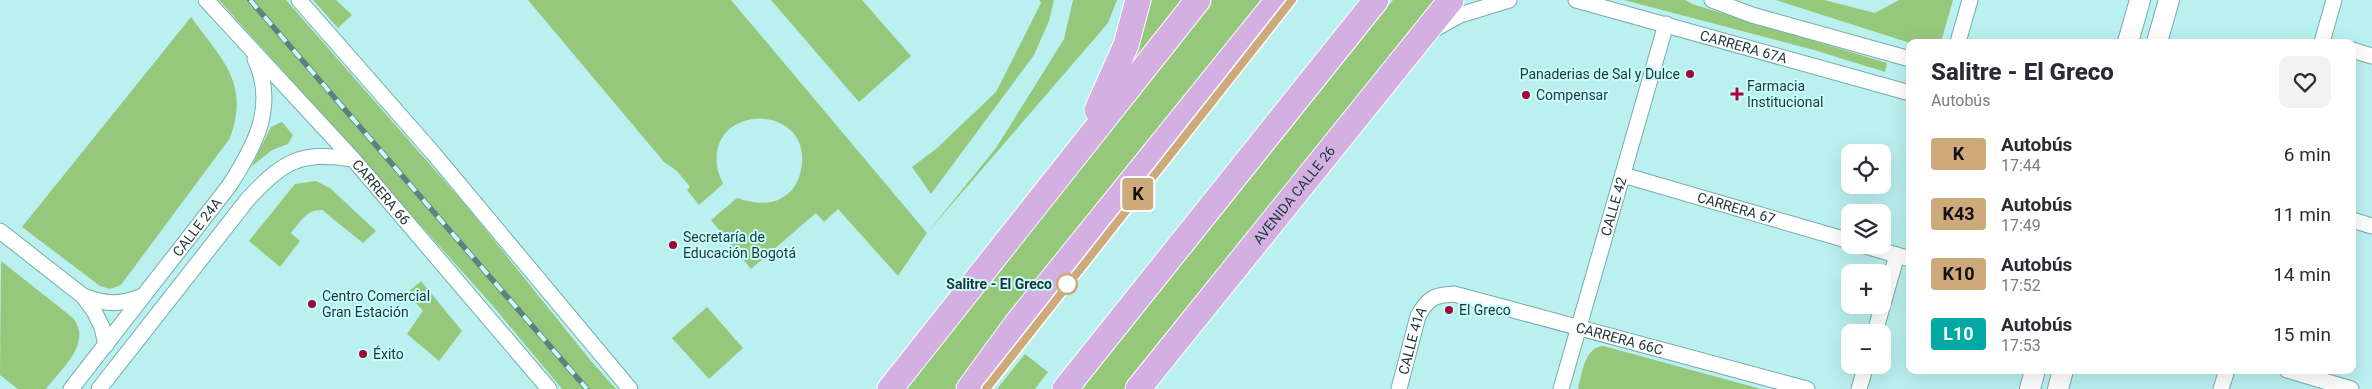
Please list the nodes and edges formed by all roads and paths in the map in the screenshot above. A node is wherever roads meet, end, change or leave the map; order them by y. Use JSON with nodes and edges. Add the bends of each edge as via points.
{"nodes":[{"id":1,"x":206,"y":0,"type":"edge"},
{"id":2,"x":299,"y":0,"type":"edge"},
{"id":3,"x":1138,"y":0,"type":"edge"},
{"id":4,"x":1198,"y":0,"type":"edge"},
{"id":5,"x":1278,"y":0,"type":"edge"},
{"id":6,"x":1376,"y":0,"type":"edge"},
{"id":7,"x":1450,"y":0,"type":"edge"},
{"id":8,"x":1509,"y":0,"type":"edge"},
{"id":9,"x":1576,"y":0,"type":"edge"},
{"id":10,"x":1712,"y":0,"type":"edge"},
{"id":11,"x":1970,"y":0,"type":"edge"},
{"id":12,"x":2140,"y":0,"type":"edge"},
{"id":13,"x":2169,"y":0,"type":"edge"},
{"id":14,"x":2334,"y":0,"type":"edge"},
{"id":15,"x":1666,"y":24,"type":"junction"},
{"id":16,"x":1423,"y":35,"type":"junction"},
{"id":17,"x":1959,"y":39,"type":"edge"},
{"id":18,"x":2129,"y":39,"type":"edge"},
{"id":19,"x":2158,"y":39,"type":"edge"},
{"id":20,"x":2325,"y":39,"type":"edge"},
{"id":21,"x":249,"y":46,"type":"junction"},
{"id":22,"x":2356,"y":51,"type":"edge"},
{"id":23,"x":2372,"y":56,"type":"edge"},
{"id":24,"x":1906,"y":58,"type":"edge"},
{"id":25,"x":1906,"y":92,"type":"edge"},
{"id":26,"x":1078,"y":149,"type":"junction"},
{"id":27,"x":353,"y":159,"type":"junction"},
{"id":28,"x":1623,"y":175,"type":"junction"},
{"id":29,"x":2356,"y":221,"type":"edge"},
{"id":30,"x":2372,"y":226,"type":"edge"},
{"id":31,"x":0,"y":231,"type":"edge"},
{"id":32,"x":1841,"y":238,"type":"edge"},
{"id":33,"x":1891,"y":253,"type":"edge"},
{"id":34,"x":1903,"y":257,"type":"edge"},
{"id":35,"x":83,"y":296,"type":"junction"},
{"id":36,"x":143,"y":296,"type":"junction"},
{"id":37,"x":1433,"y":297,"type":"joint"},
{"id":38,"x":1878,"y":324,"type":"edge"},
{"id":39,"x":1578,"y":328,"type":"junction"},
{"id":40,"x":106,"y":345,"type":"junction"},
{"id":41,"x":1863,"y":374,"type":"edge"},
{"id":42,"x":2034,"y":374,"type":"edge"},
{"id":43,"x":2062,"y":374,"type":"edge"},
{"id":44,"x":2226,"y":374,"type":"edge"},
{"id":45,"x":2300,"y":374,"type":"edge"},
{"id":46,"x":71,"y":389,"type":"edge"},
{"id":47,"x":99,"y":389,"type":"edge"},
{"id":48,"x":549,"y":389,"type":"edge"},
{"id":49,"x":630,"y":389,"type":"edge"},
{"id":50,"x":890,"y":389,"type":"edge"},
{"id":51,"x":969,"y":389,"type":"edge"},
{"id":52,"x":1065,"y":389,"type":"edge"},
{"id":53,"x":1138,"y":389,"type":"edge"},
{"id":54,"x":1399,"y":389,"type":"edge"},
{"id":55,"x":1561,"y":389,"type":"edge"},
{"id":56,"x":1807,"y":389,"type":"edge"},
{"id":57,"x":1859,"y":389,"type":"edge"},
{"id":58,"x":2030,"y":389,"type":"edge"},
{"id":59,"x":2058,"y":389,"type":"edge"},
{"id":60,"x":2221,"y":389,"type":"edge"},
{"id":61,"x":2351,"y":389,"type":"edge"}],
"edges":[{"from":1,"to":21,"type":"street","name":"CARRERA 66"},
{"from":2,"to":49,"type":"street","via":[[433,153]]},
{"from":3,"to":26,"type":"main road","via":[[1116,70]]},
{"from":4,"to":26,"type":"main road"},
{"from":5,"to":51,"type":"main road","via":[[1018,322]]},
{"from":6,"to":52,"type":"main road"},
{"from":7,"to":16,"type":"main road","name":"AVENIDA CALLE 26"},
{"from":8,"to":16,"type":"street","via":[[1460,15]]},
{"from":9,"to":15,"type":"street","name":"CARRERA 67A"},
{"from":10,"to":24,"type":"street","via":[[1752,15]]},
{"from":11,"to":17,"type":"street"},
{"from":12,"to":18,"type":"street"},
{"from":13,"to":19,"type":"street"},
{"from":14,"to":20,"type":"street"},
{"from":15,"to":25,"type":"street","name":"CARRERA 67A"},
{"from":15,"to":28,"type":"street","name":"CALLE 42"},
{"from":16,"to":53,"type":"main road","name":"AVENIDA CALLE 26"},
{"from":21,"to":27,"type":"street","name":"CARRERA 66"},
{"from":21,"to":36,"type":"street","name":"CALLE 24A","via":[[261,72],[265,92],[261,123],[254,143],[229,186]]},
{"from":22,"to":23,"type":"street"},
{"from":26,"to":50,"type":"main road"},
{"from":27,"to":47,"type":"street","name":"CALLE 24A","via":[[314,156],[290,162],[271,175],[248,199]]},
{"from":27,"to":48,"type":"street","name":"CARRERA 66"},
{"from":28,"to":32,"type":"street","name":"CARRERA 67"},
{"from":28,"to":39,"type":"street","name":"CALLE 42"},
{"from":29,"to":30,"type":"street"},
{"from":31,"to":35,"type":"street"},
{"from":33,"to":34,"type":"street"},
{"from":34,"to":38,"type":"street"},
{"from":35,"to":36,"type":"street","via":[[103,303],[124,303]]},
{"from":35,"to":40,"type":"street","via":[[98,319]]},
{"from":36,"to":40,"type":"street","name":"CALLE 24A"},
{"from":37,"to":39,"type":"street","name":"CARRERA 66C","via":[[1454,294]]},
{"from":37,"to":54,"type":"street","name":"CALLE 41A","via":[[1418,316]]},
{"from":39,"to":55,"type":"street","name":"CALLE 42"},
{"from":39,"to":56,"type":"street","name":"CARRERA 66C"},
{"from":40,"to":46,"type":"street","name":"CALLE 24A"},
{"from":41,"to":57,"type":"street"},
{"from":42,"to":58,"type":"street"},
{"from":43,"to":59,"type":"street"},
{"from":44,"to":60,"type":"street"},
{"from":45,"to":61,"type":"street"}]}
